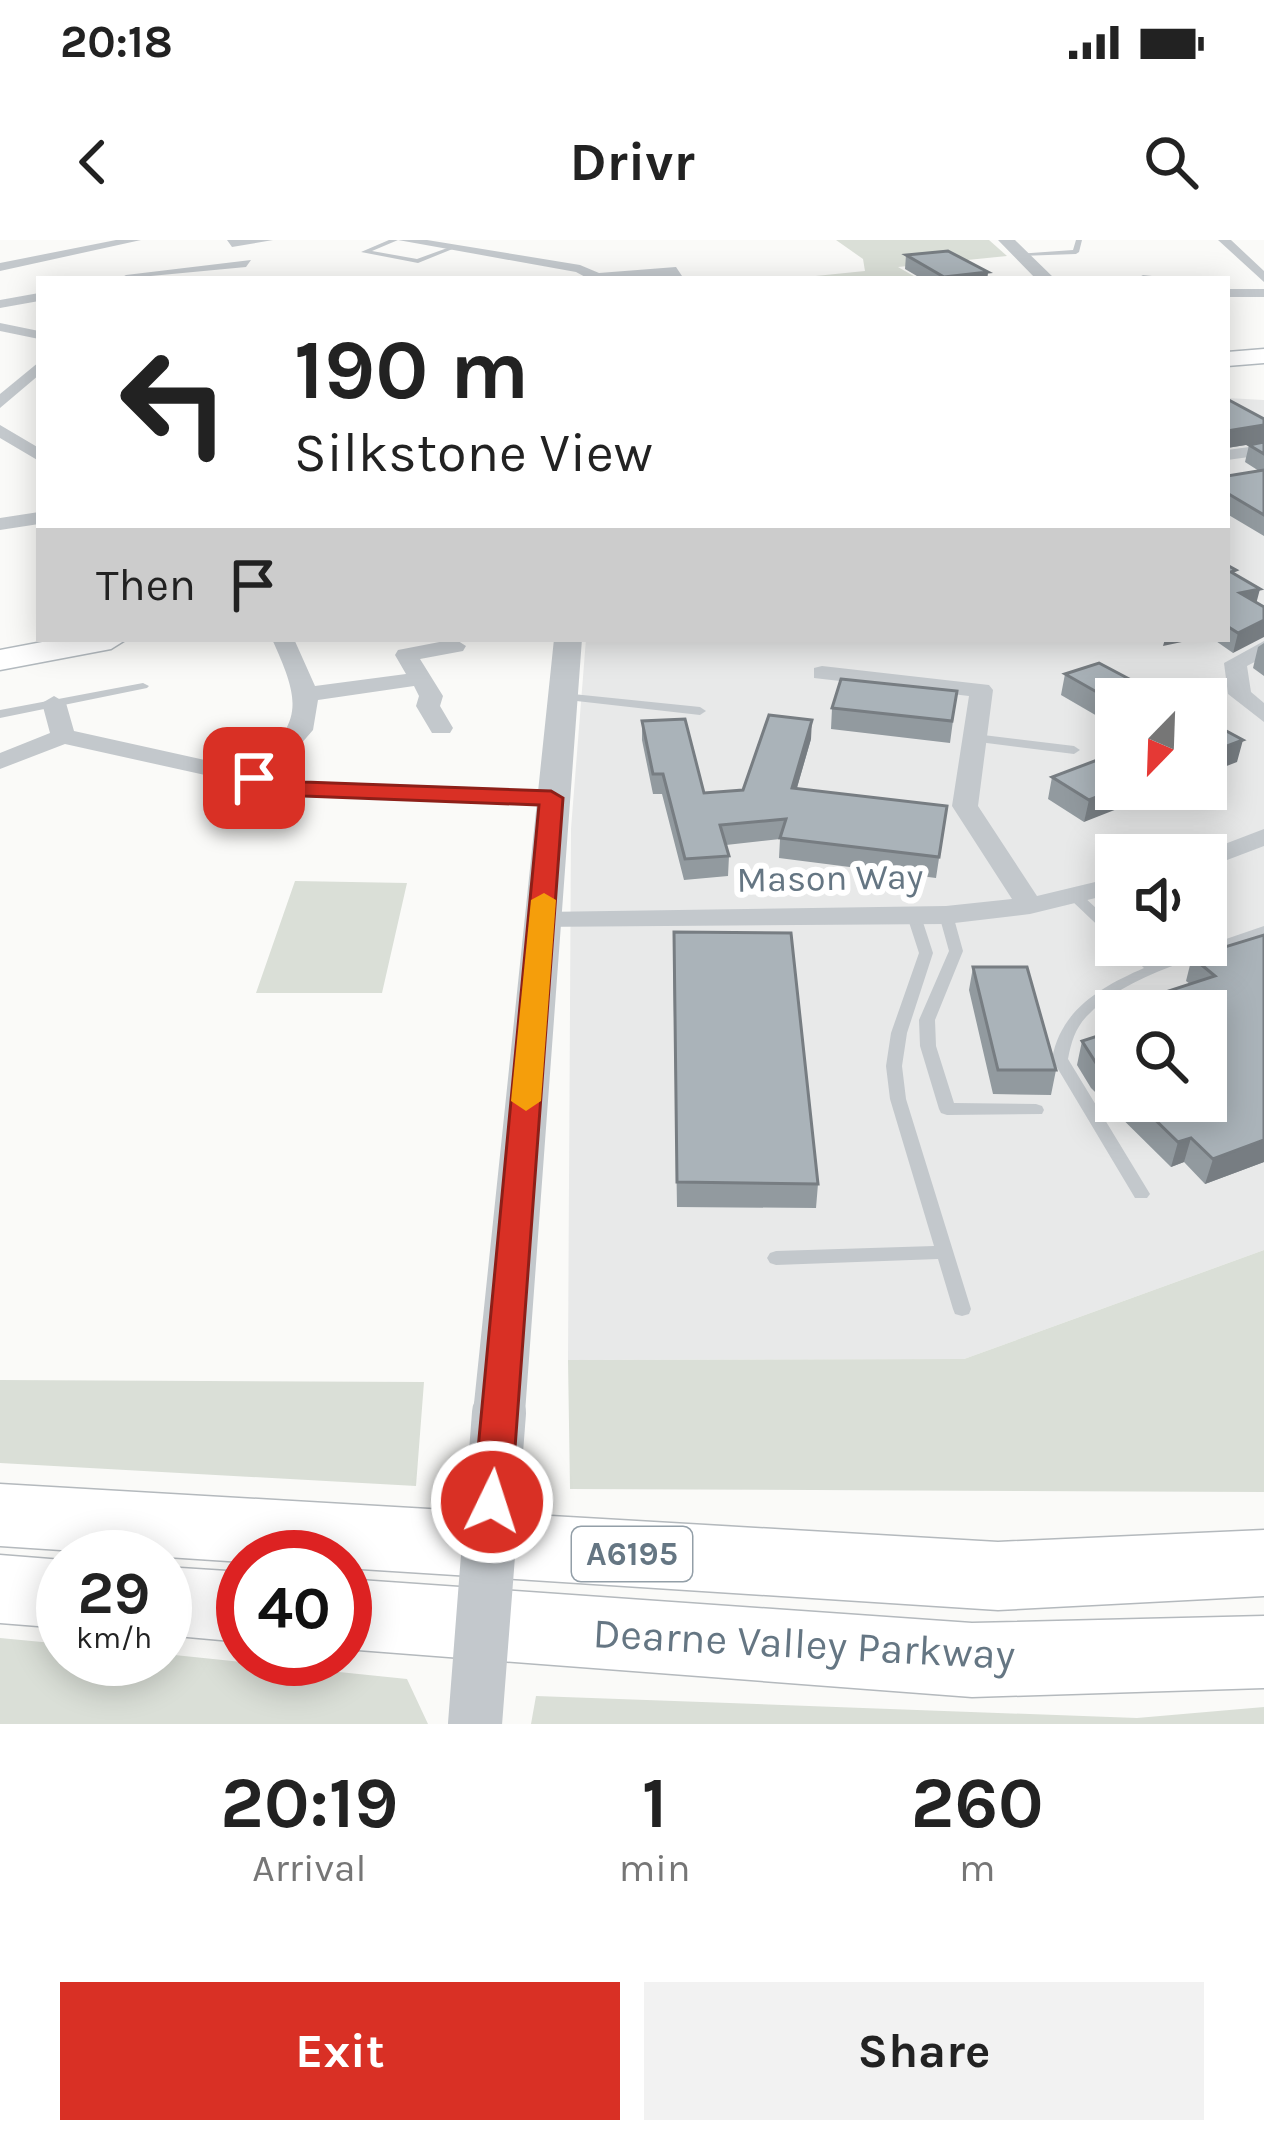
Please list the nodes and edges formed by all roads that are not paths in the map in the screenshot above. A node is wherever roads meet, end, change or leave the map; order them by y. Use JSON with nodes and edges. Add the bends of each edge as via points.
{"nodes":[{"id":1,"x":135,"y":240,"type":"edge"},
{"id":2,"x":267,"y":240,"type":"edge"},
{"id":3,"x":1006,"y":240,"type":"edge"},
{"id":4,"x":1079,"y":240,"type":"edge"},
{"id":5,"x":1224,"y":240,"type":"edge"},
{"id":6,"x":231,"y":241,"type":"edge"},
{"id":7,"x":423,"y":242,"type":"edge"},
{"id":8,"x":1020,"y":254,"type":"junction"},
{"id":9,"x":246,"y":263,"type":"junction"},
{"id":10,"x":0,"y":267,"type":"edge"},
{"id":11,"x":676,"y":271,"type":"edge"},
{"id":12,"x":148,"y":276,"type":"edge"},
{"id":13,"x":253,"y":276,"type":"edge"},
{"id":14,"x":590,"y":276,"type":"edge"},
{"id":15,"x":622,"y":276,"type":"edge"},
{"id":16,"x":1043,"y":276,"type":"edge"},
{"id":17,"x":1264,"y":278,"type":"edge"},
{"id":18,"x":1230,"y":293,"type":"edge"},
{"id":19,"x":1264,"y":293,"type":"edge"},
{"id":20,"x":36,"y":298,"type":"edge"},
{"id":21,"x":0,"y":304,"type":"edge"},
{"id":22,"x":0,"y":327,"type":"edge"},
{"id":23,"x":36,"y":334,"type":"edge"},
{"id":24,"x":1264,"y":356,"type":"edge"},
{"id":25,"x":1230,"y":359,"type":"edge"},
{"id":26,"x":36,"y":370,"type":"edge"},
{"id":27,"x":0,"y":403,"type":"edge"},
{"id":28,"x":0,"y":430,"type":"edge"},
{"id":29,"x":1264,"y":450,"type":"edge"},
{"id":30,"x":36,"y":452,"type":"edge"},
{"id":31,"x":1230,"y":454,"type":"edge"},
{"id":32,"x":36,"y":518,"type":"edge"},
{"id":33,"x":0,"y":524,"type":"edge"},
{"id":34,"x":94,"y":642,"type":"edge"},
{"id":35,"x":284,"y":642,"type":"edge"},
{"id":36,"x":568,"y":642,"type":"edge"},
{"id":37,"x":455,"y":646,"type":"dead end"},
{"id":38,"x":1264,"y":648,"type":"edge"},
{"id":39,"x":0,"y":660,"type":"edge"},
{"id":40,"x":822,"y":673,"type":"dead end"},
{"id":41,"x":418,"y":679,"type":"junction"},
{"id":42,"x":142,"y":686,"type":"dead end"},
{"id":43,"x":308,"y":694,"type":"junction"},
{"id":44,"x":563,"y":697,"type":"junction"},
{"id":45,"x":54,"y":703,"type":"junction"},
{"id":46,"x":700,"y":711,"type":"dead end"},
{"id":47,"x":0,"y":714,"type":"edge"},
{"id":48,"x":1264,"y":715,"type":"edge"},
{"id":49,"x":441,"y":728,"type":"dead end"},
{"id":50,"x":63,"y":736,"type":"junction"},
{"id":51,"x":975,"y":738,"type":"junction"},
{"id":52,"x":1074,"y":750,"type":"dead end"},
{"id":53,"x":0,"y":762,"type":"edge"},
{"id":54,"x":254,"y":778,"type":"junction"},
{"id":55,"x":551,"y":798,"type":"junction"},
{"id":56,"x":1264,"y":837,"type":"edge"},
{"id":57,"x":1227,"y":852,"type":"edge"},
{"id":58,"x":1095,"y":891,"type":"edge"},
{"id":59,"x":1076,"y":897,"type":"junction"},
{"id":60,"x":1030,"y":906,"type":"junction"},
{"id":61,"x":946,"y":915,"type":"junction"},
{"id":62,"x":1095,"y":915,"type":"edge"},
{"id":63,"x":914,"y":916,"type":"junction"},
{"id":64,"x":542,"y":921,"type":"junction"},
{"id":65,"x":1264,"y":930,"type":"edge"},
{"id":66,"x":1151,"y":966,"type":"edge"},
{"id":67,"x":1154,"y":969,"type":"junction"},
{"id":68,"x":1036,"y":1110,"type":"dead end"},
{"id":69,"x":1141,"y":1194,"type":"dead end"},
{"id":70,"x":944,"y":1252,"type":"junction"},
{"id":71,"x":776,"y":1258,"type":"dead end"},
{"id":72,"x":962,"y":1309,"type":"dead end"},
{"id":73,"x":0,"y":1515,"type":"edge"},
{"id":74,"x":1264,"y":1564,"type":"edge"},
{"id":75,"x":0,"y":1589,"type":"edge"},
{"id":76,"x":36,"y":1592,"type":"edge"},
{"id":77,"x":372,"y":1616,"type":"edge"},
{"id":78,"x":1264,"y":1652,"type":"edge"},
{"id":79,"x":476,"y":1724,"type":"edge"}],
"edges":[{"from":1,"to":10,"type":"street"},
{"from":2,"to":6,"type":"street"},
{"from":3,"to":8,"type":"street"},
{"from":4,"to":8,"type":"lane","via":[[1076,252]]},
{"from":5,"to":17,"type":"street"},
{"from":6,"to":9,"type":"street"},
{"from":7,"to":7,"type":"lane","via":[[418,261],[364,252]]},
{"from":7,"to":14,"type":"street"},
{"from":8,"to":16,"type":"street"},
{"from":9,"to":12,"type":"street"},
{"from":9,"to":13,"type":"street"},
{"from":11,"to":15,"type":"street"},
{"from":18,"to":19,"type":"street"},
{"from":20,"to":21,"type":"street"},
{"from":22,"to":23,"type":"street"},
{"from":24,"to":25,"type":"main road"},
{"from":26,"to":27,"type":"street"},
{"from":28,"to":30,"type":"street"},
{"from":29,"to":31,"type":"street"},
{"from":32,"to":33,"type":"street"},
{"from":34,"to":39,"type":"main road"},
{"from":35,"to":43,"type":"street"},
{"from":36,"to":44,"type":"street"},
{"from":37,"to":41,"type":"street","via":[[406,656]]},
{"from":38,"to":48,"type":"street","via":[[1234,663],[1240,694]]},
{"from":40,"to":51,"type":"street","via":[[981,690]]},
{"from":41,"to":43,"type":"street"},
{"from":41,"to":49,"type":"street"},
{"from":42,"to":45,"type":"lane"},
{"from":43,"to":54,"type":"street","via":[[310,716]]},
{"from":44,"to":46,"type":"lane"},
{"from":44,"to":55,"type":"street"},
{"from":45,"to":47,"type":"lane"},
{"from":45,"to":50,"type":"street"},
{"from":50,"to":53,"type":"street"},
{"from":50,"to":54,"type":"street"},
{"from":51,"to":52,"type":"lane"},
{"from":51,"to":60,"type":"street","via":[[965,806]]},
{"from":54,"to":55,"type":"street","via":[[304,789]]},
{"from":55,"to":64,"type":"street"},
{"from":56,"to":57,"type":"street"},
{"from":58,"to":59,"type":"street","name":"Mason Way"},
{"from":59,"to":60,"type":"street","name":"Mason Way"},
{"from":59,"to":62,"type":"lane"},
{"from":60,"to":61,"type":"street","name":"Mason Way"},
{"from":61,"to":63,"type":"street","name":"Mason Way"},
{"from":61,"to":68,"type":"lane","via":[[956,951],[927,1021],[947,1109]]},
{"from":63,"to":64,"type":"street","name":"Mason Way"},
{"from":63,"to":70,"type":"lane","via":[[926,953],[894,1066]]},
{"from":64,"to":79,"type":"street","bridge":true},
{"from":65,"to":67,"type":"lane"},
{"from":66,"to":67,"type":"lane"},
{"from":67,"to":69,"type":"lane","via":[[1075,1020],[1060,1059]]},
{"from":70,"to":71,"type":"lane"},
{"from":70,"to":72,"type":"lane"},
{"from":73,"to":74,"type":"highway","name":"Dearne Valley Parkway","number":"A6195","via":[[998,1576]]},
{"from":75,"to":76,"type":"highway"},
{"from":77,"to":78,"type":"highway","name":"Dearne Valley Parkway","number":"A6195","via":[[972,1660]]}]}
